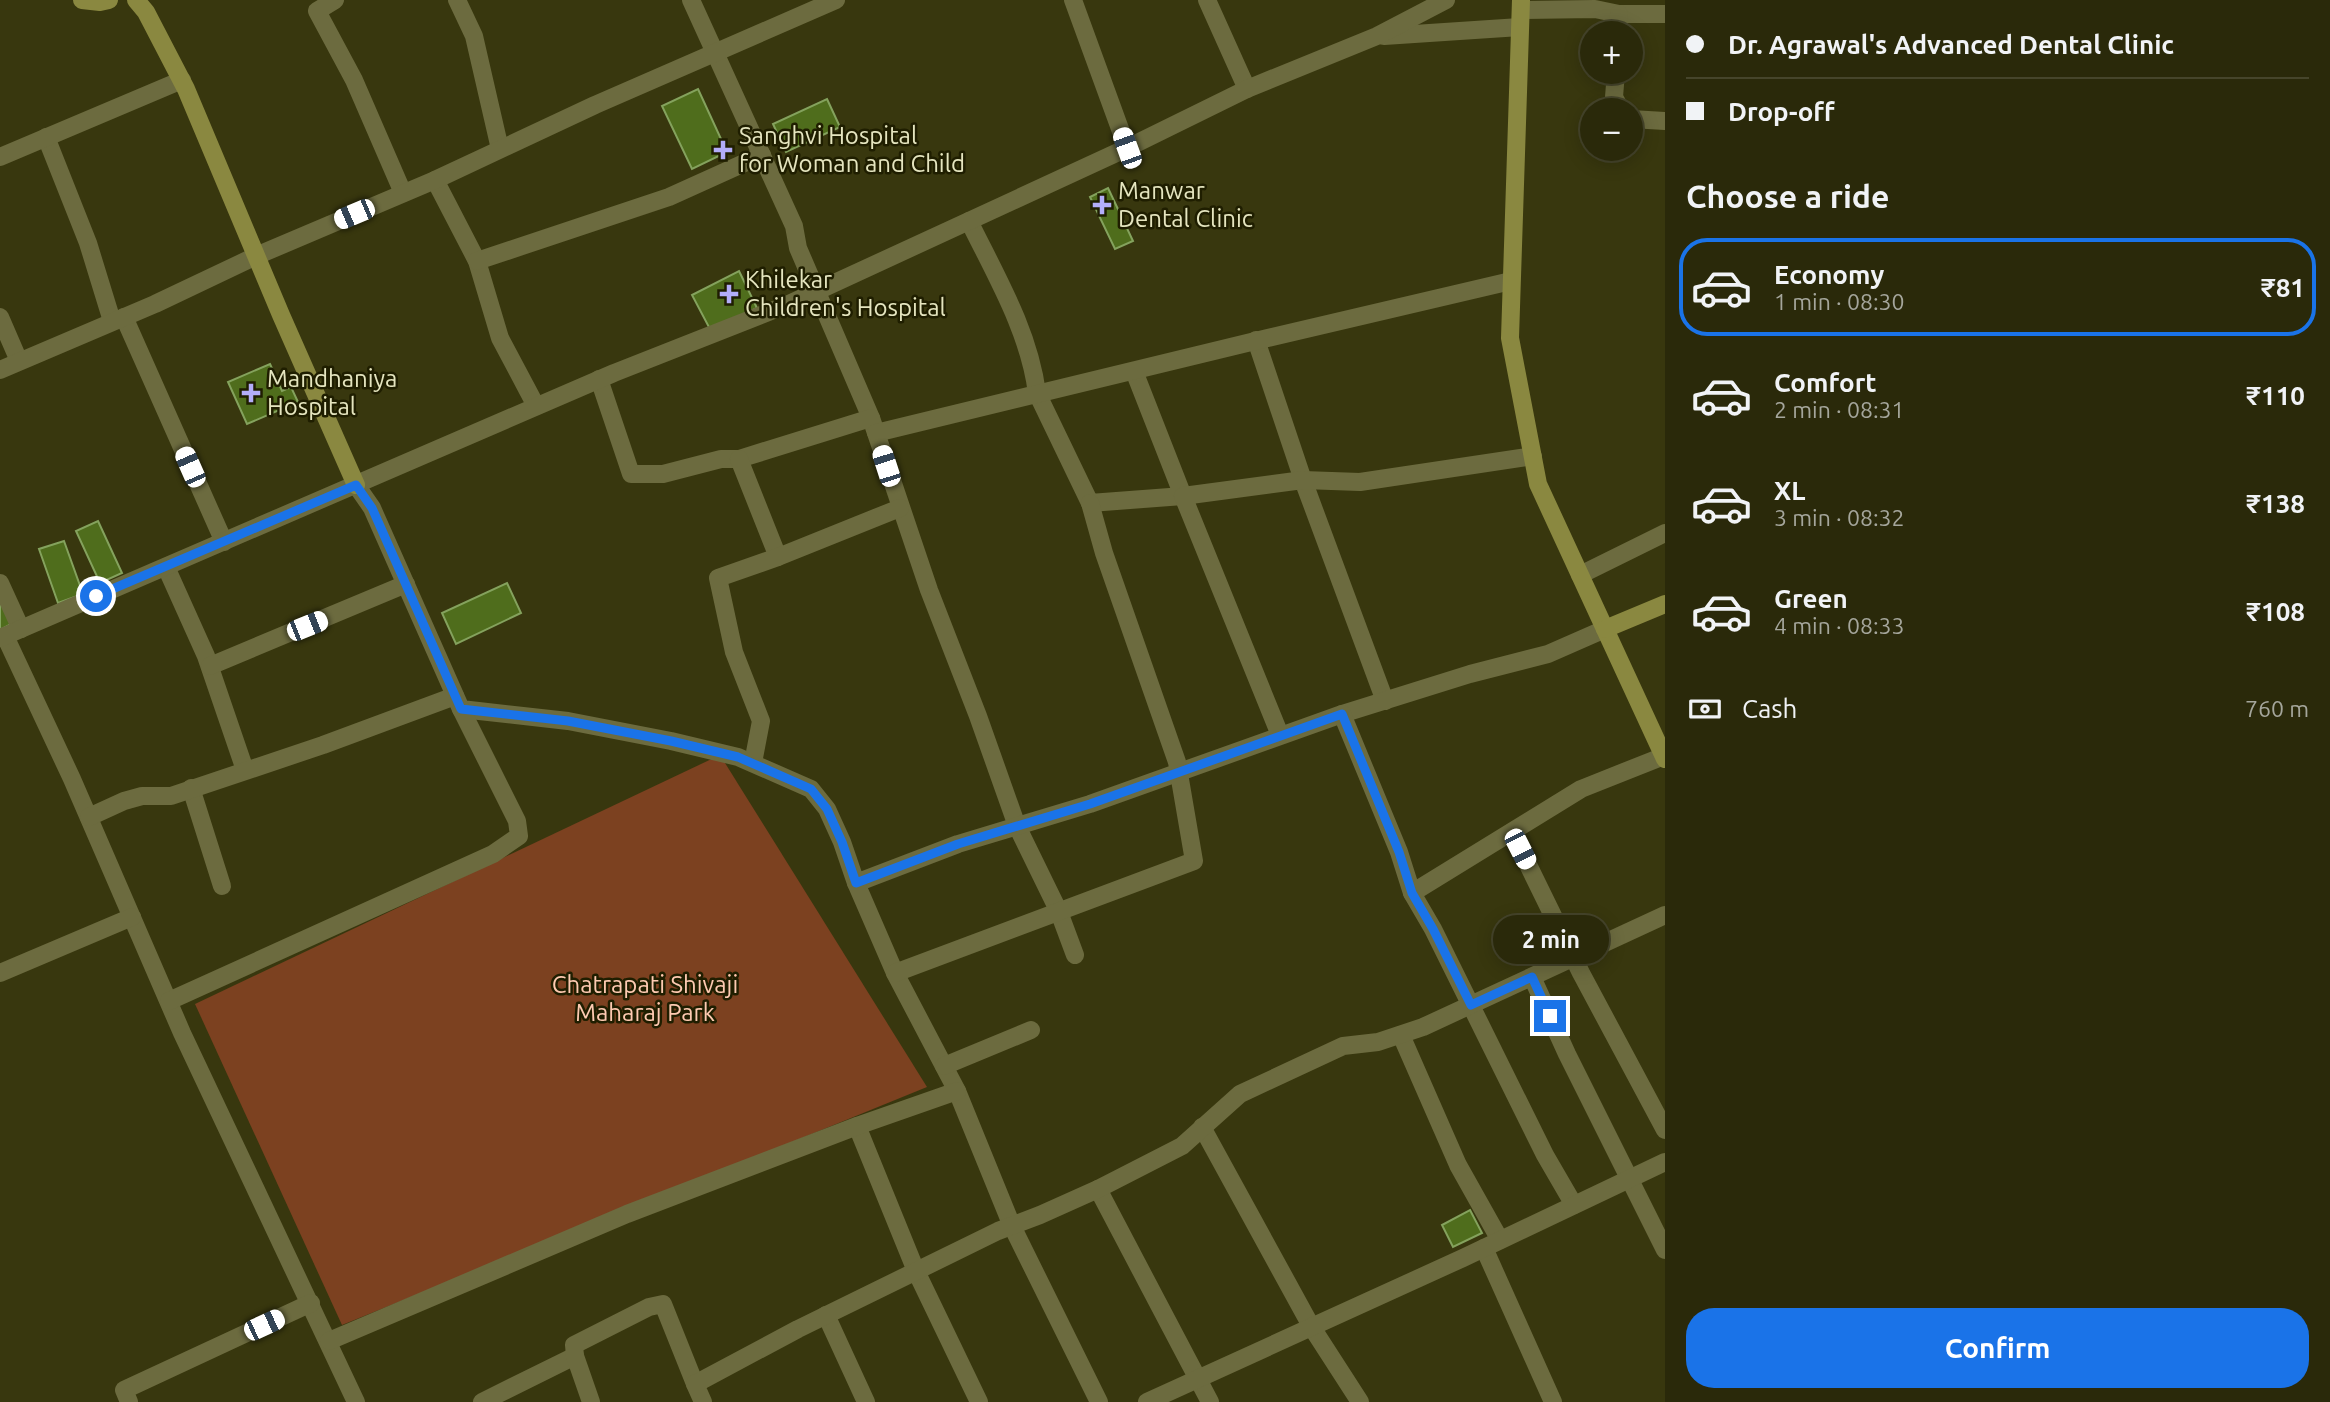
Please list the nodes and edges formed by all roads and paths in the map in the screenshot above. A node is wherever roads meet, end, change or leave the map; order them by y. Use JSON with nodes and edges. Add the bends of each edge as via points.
{"nodes":[{"id":1,"x":82,"y":0,"type":"edge"},
{"id":2,"x":109,"y":0,"type":"edge"},
{"id":3,"x":136,"y":0,"type":"edge"},
{"id":4,"x":335,"y":0,"type":"edge"},
{"id":5,"x":457,"y":0,"type":"edge"},
{"id":6,"x":691,"y":0,"type":"edge"},
{"id":7,"x":836,"y":0,"type":"edge"},
{"id":8,"x":1073,"y":0,"type":"edge"},
{"id":9,"x":1207,"y":0,"type":"edge"},
{"id":10,"x":1446,"y":0,"type":"edge"},
{"id":11,"x":1521,"y":12,"type":"edge"},
{"id":12,"x":1619,"y":14,"type":"junction"},
{"id":13,"x":1665,"y":14,"type":"edge"},
{"id":14,"x":1619,"y":21,"type":"edge"},
{"id":15,"x":1377,"y":36,"type":"junction"},
{"id":16,"x":713,"y":53,"type":"junction"},
{"id":17,"x":182,"y":80,"type":"junction"},
{"id":18,"x":1247,"y":89,"type":"junction"},
{"id":19,"x":1643,"y":120,"type":"edge"},
{"id":20,"x":1665,"y":121,"type":"edge"},
{"id":21,"x":46,"y":137,"type":"junction"},
{"id":22,"x":1127,"y":148,"type":"junction"},
{"id":23,"x":500,"y":149,"type":"junction"},
{"id":24,"x":762,"y":155,"type":"junction"},
{"id":25,"x":0,"y":157,"type":"edge"},
{"id":26,"x":435,"y":180,"type":"junction"},
{"id":27,"x":403,"y":193,"type":"junction"},
{"id":28,"x":968,"y":221,"type":"junction"},
{"id":29,"x":256,"y":256,"type":"junction"},
{"id":30,"x":477,"y":261,"type":"junction"},
{"id":31,"x":1511,"y":281,"type":"junction"},
{"id":32,"x":816,"y":292,"type":"junction"},
{"id":33,"x":0,"y":317,"type":"edge"},
{"id":34,"x":118,"y":319,"type":"junction"},
{"id":35,"x":1256,"y":340,"type":"junction"},
{"id":36,"x":19,"y":361,"type":"junction"},
{"id":37,"x":0,"y":370,"type":"edge"},
{"id":38,"x":1134,"y":371,"type":"junction"},
{"id":39,"x":599,"y":379,"type":"junction"},
{"id":40,"x":1037,"y":393,"type":"junction"},
{"id":41,"x":536,"y":406,"type":"junction"},
{"id":42,"x":873,"y":425,"type":"junction"},
{"id":43,"x":1533,"y":456,"type":"junction"},
{"id":44,"x":739,"y":459,"type":"junction"},
{"id":45,"x":1303,"y":480,"type":"junction"},
{"id":46,"x":356,"y":485,"type":"junction"},
{"id":47,"x":1183,"y":496,"type":"junction"},
{"id":48,"x":1090,"y":503,"type":"junction"},
{"id":49,"x":900,"y":508,"type":"junction"},
{"id":50,"x":1665,"y":533,"type":"edge"},
{"id":51,"x":223,"y":542,"type":"junction"},
{"id":52,"x":778,"y":557,"type":"junction"},
{"id":53,"x":166,"y":567,"type":"junction"},
{"id":54,"x":1580,"y":575,"type":"junction"},
{"id":55,"x":0,"y":583,"type":"edge"},
{"id":56,"x":406,"y":584,"type":"junction"},
{"id":57,"x":1665,"y":604,"type":"edge"},
{"id":58,"x":1605,"y":629,"type":"junction"},
{"id":59,"x":9,"y":634,"type":"edge"},
{"id":60,"x":210,"y":666,"type":"junction"},
{"id":61,"x":1385,"y":701,"type":"junction"},
{"id":62,"x":458,"y":703,"type":"junction"},
{"id":63,"x":1342,"y":714,"type":"junction"},
{"id":64,"x":1659,"y":729,"type":"edge"},
{"id":65,"x":1280,"y":735,"type":"junction"},
{"id":66,"x":1664,"y":758,"type":"edge"},
{"id":67,"x":753,"y":763,"type":"junction"},
{"id":68,"x":245,"y":770,"type":"junction"},
{"id":69,"x":1179,"y":771,"type":"junction"},
{"id":70,"x":191,"y":789,"type":"junction"},
{"id":71,"x":89,"y":817,"type":"junction"},
{"id":72,"x":1017,"y":826,"type":"junction"},
{"id":73,"x":1512,"y":832,"type":"junction"},
{"id":74,"x":856,"y":883,"type":"junction"},
{"id":75,"x":222,"y":886,"type":"dead end"},
{"id":76,"x":1412,"y":893,"type":"junction"},
{"id":77,"x":1059,"y":912,"type":"junction"},
{"id":78,"x":1665,"y":915,"type":"edge"},
{"id":79,"x":132,"y":917,"type":"junction"},
{"id":80,"x":1075,"y":956,"type":"dead end"},
{"id":81,"x":1575,"y":957,"type":"junction"},
{"id":82,"x":0,"y":973,"type":"edge"},
{"id":83,"x":895,"y":973,"type":"junction"},
{"id":84,"x":1532,"y":977,"type":"junction"},
{"id":85,"x":169,"y":1001,"type":"junction"},
{"id":86,"x":1471,"y":1005,"type":"junction"},
{"id":87,"x":1031,"y":1030,"type":"dead end"},
{"id":88,"x":1401,"y":1035,"type":"junction"},
{"id":89,"x":944,"y":1066,"type":"junction"},
{"id":90,"x":957,"y":1091,"type":"junction"},
{"id":91,"x":857,"y":1126,"type":"junction"},
{"id":92,"x":1202,"y":1127,"type":"junction"},
{"id":93,"x":1665,"y":1130,"type":"edge"},
{"id":94,"x":1665,"y":1162,"type":"edge"},
{"id":95,"x":1631,"y":1178,"type":"junction"},
{"id":96,"x":1098,"y":1189,"type":"junction"},
{"id":97,"x":1574,"y":1205,"type":"junction"},
{"id":98,"x":1012,"y":1226,"type":"junction"},
{"id":99,"x":1492,"y":1244,"type":"junction"},
{"id":100,"x":1665,"y":1250,"type":"edge"},
{"id":101,"x":916,"y":1271,"type":"junction"},
{"id":102,"x":311,"y":1303,"type":"junction"},
{"id":103,"x":826,"y":1315,"type":"junction"},
{"id":104,"x":1311,"y":1326,"type":"junction"},
{"id":105,"x":329,"y":1340,"type":"junction"},
{"id":106,"x":575,"y":1356,"type":"junction"},
{"id":107,"x":1198,"y":1378,"type":"junction"},
{"id":108,"x":695,"y":1384,"type":"junction"},
{"id":109,"x":129,"y":1402,"type":"edge"},
{"id":110,"x":356,"y":1402,"type":"edge"},
{"id":111,"x":482,"y":1402,"type":"edge"},
{"id":112,"x":591,"y":1402,"type":"edge"},
{"id":113,"x":703,"y":1402,"type":"edge"},
{"id":114,"x":866,"y":1402,"type":"edge"},
{"id":115,"x":979,"y":1402,"type":"edge"},
{"id":116,"x":1100,"y":1402,"type":"edge"},
{"id":117,"x":1147,"y":1402,"type":"edge"},
{"id":118,"x":1210,"y":1402,"type":"edge"},
{"id":119,"x":1360,"y":1402,"type":"edge"},
{"id":120,"x":1553,"y":1402,"type":"edge"}],
"edges":[{"from":1,"to":2,"type":"main road"},
{"from":3,"to":17,"type":"main road"},
{"from":4,"to":27,"type":"street","via":[[317,11],[354,80]]},
{"from":5,"to":23,"type":"street","via":[[474,36]]},
{"from":6,"to":16,"type":"street"},
{"from":7,"to":16,"type":"street"},
{"from":8,"to":22,"type":"street"},
{"from":9,"to":18,"type":"street"},
{"from":10,"to":15,"type":"street"},
{"from":11,"to":12,"type":"street","via":[[1595,9]]},
{"from":11,"to":15,"type":"street"},
{"from":11,"to":31,"type":"main road"},
{"from":12,"to":13,"type":"street"},
{"from":12,"to":14,"type":"street"},
{"from":15,"to":18,"type":"street"},
{"from":16,"to":23,"type":"street"},
{"from":16,"to":24,"type":"street"},
{"from":17,"to":21,"type":"street"},
{"from":17,"to":29,"type":"main road"},
{"from":18,"to":22,"type":"street"},
{"from":19,"to":20,"type":"street"},
{"from":21,"to":25,"type":"street"},
{"from":21,"to":34,"type":"street"},
{"from":22,"to":28,"type":"street"},
{"from":23,"to":26,"type":"street"},
{"from":24,"to":30,"type":"street","via":[[669,197]]},
{"from":24,"to":32,"type":"street","via":[[794,226]]},
{"from":26,"to":27,"type":"street"},
{"from":26,"to":30,"type":"street"},
{"from":27,"to":29,"type":"street"},
{"from":28,"to":32,"type":"street"},
{"from":28,"to":40,"type":"street","via":[[1017,318]]},
{"from":29,"to":34,"type":"street"},
{"from":29,"to":46,"type":"main road"},
{"from":30,"to":41,"type":"street","via":[[500,338]]},
{"from":31,"to":35,"type":"street"},
{"from":31,"to":43,"type":"main road","via":[[1510,338]]},
{"from":32,"to":39,"type":"street"},
{"from":32,"to":42,"type":"street"},
{"from":33,"to":36,"type":"street"},
{"from":34,"to":36,"type":"street"},
{"from":34,"to":51,"type":"street"},
{"from":35,"to":38,"type":"street"},
{"from":35,"to":45,"type":"street"},
{"from":36,"to":37,"type":"street"},
{"from":38,"to":40,"type":"street"},
{"from":38,"to":47,"type":"street"},
{"from":39,"to":41,"type":"street"},
{"from":39,"to":44,"type":"street","via":[[631,474],[663,474]]},
{"from":40,"to":42,"type":"street"},
{"from":40,"to":48,"type":"street"},
{"from":41,"to":46,"type":"street"},
{"from":42,"to":44,"type":"street"},
{"from":42,"to":49,"type":"street"},
{"from":43,"to":45,"type":"street","via":[[1360,482]]},
{"from":43,"to":54,"type":"main road","via":[[1538,484]]},
{"from":44,"to":52,"type":"street"},
{"from":45,"to":47,"type":"street"},
{"from":45,"to":61,"type":"street"},
{"from":46,"to":51,"type":"street"},
{"from":46,"to":56,"type":"street","via":[[372,508]]},
{"from":47,"to":48,"type":"street"},
{"from":47,"to":65,"type":"street"},
{"from":48,"to":69,"type":"street"},
{"from":49,"to":52,"type":"street"},
{"from":49,"to":72,"type":"street"},
{"from":50,"to":54,"type":"street"},
{"from":51,"to":53,"type":"street"},
{"from":52,"to":67,"type":"street","via":[[718,578],[734,652],[761,721]]},
{"from":53,"to":59,"type":"street"},
{"from":53,"to":60,"type":"street"},
{"from":54,"to":58,"type":"main road"},
{"from":55,"to":59,"type":"street"},
{"from":56,"to":60,"type":"street"},
{"from":56,"to":62,"type":"street"},
{"from":57,"to":58,"type":"main road"},
{"from":58,"to":61,"type":"street","via":[[1548,654]]},
{"from":58,"to":64,"type":"main road"},
{"from":59,"to":71,"type":"street"},
{"from":60,"to":68,"type":"street"},
{"from":61,"to":63,"type":"street"},
{"from":62,"to":67,"type":"street","via":[[671,741]]},
{"from":62,"to":68,"type":"street"},
{"from":62,"to":85,"type":"street","via":[[517,821],[519,836],[493,855]]},
{"from":63,"to":65,"type":"street"},
{"from":63,"to":76,"type":"street"},
{"from":64,"to":66,"type":"main road"},
{"from":65,"to":69,"type":"street"},
{"from":66,"to":73,"type":"street","via":[[1581,789]]},
{"from":67,"to":74,"type":"street","via":[[811,789],[827,809]]},
{"from":68,"to":70,"type":"street"},
{"from":69,"to":72,"type":"street"},
{"from":69,"to":77,"type":"street","via":[[1194,861]]},
{"from":70,"to":71,"type":"street","via":[[171,796],[142,796]]},
{"from":70,"to":75,"type":"street"},
{"from":71,"to":79,"type":"street"},
{"from":72,"to":74,"type":"street"},
{"from":72,"to":77,"type":"street"},
{"from":73,"to":76,"type":"street"},
{"from":73,"to":81,"type":"street"},
{"from":74,"to":83,"type":"street"},
{"from":76,"to":86,"type":"street"},
{"from":77,"to":80,"type":"street"},
{"from":77,"to":83,"type":"street"},
{"from":78,"to":81,"type":"street"},
{"from":79,"to":82,"type":"street"},
{"from":79,"to":85,"type":"street"},
{"from":81,"to":84,"type":"street"},
{"from":81,"to":93,"type":"street"},
{"from":83,"to":89,"type":"street"},
{"from":84,"to":86,"type":"street"},
{"from":84,"to":95,"type":"street"},
{"from":85,"to":102,"type":"street"},
{"from":86,"to":88,"type":"street"},
{"from":86,"to":97,"type":"street"},
{"from":87,"to":89,"type":"street"},
{"from":88,"to":92,"type":"street","via":[[1343,1046],[1240,1094]]},
{"from":88,"to":99,"type":"street"},
{"from":89,"to":90,"type":"street"},
{"from":90,"to":91,"type":"street"},
{"from":90,"to":98,"type":"street"},
{"from":91,"to":101,"type":"street"},
{"from":91,"to":105,"type":"street","via":[[627,1214]]},
{"from":92,"to":96,"type":"street","via":[[1182,1146]]},
{"from":92,"to":104,"type":"street"},
{"from":94,"to":95,"type":"street"},
{"from":95,"to":97,"type":"street"},
{"from":95,"to":100,"type":"street"},
{"from":96,"to":98,"type":"street"},
{"from":96,"to":107,"type":"street"},
{"from":97,"to":99,"type":"street"},
{"from":98,"to":101,"type":"street"},
{"from":98,"to":116,"type":"street"},
{"from":99,"to":104,"type":"street"},
{"from":99,"to":120,"type":"street"},
{"from":101,"to":103,"type":"street"},
{"from":101,"to":115,"type":"street"},
{"from":102,"to":105,"type":"street"},
{"from":102,"to":109,"type":"street","via":[[124,1390]]},
{"from":103,"to":108,"type":"street"},
{"from":103,"to":114,"type":"street"},
{"from":104,"to":107,"type":"street"},
{"from":104,"to":119,"type":"street"},
{"from":105,"to":110,"type":"street"},
{"from":106,"to":108,"type":"street","via":[[574,1345],[663,1304]]},
{"from":106,"to":111,"type":"street"},
{"from":106,"to":112,"type":"street"},
{"from":107,"to":117,"type":"street"},
{"from":107,"to":118,"type":"street"},
{"from":108,"to":113,"type":"street"}]}
